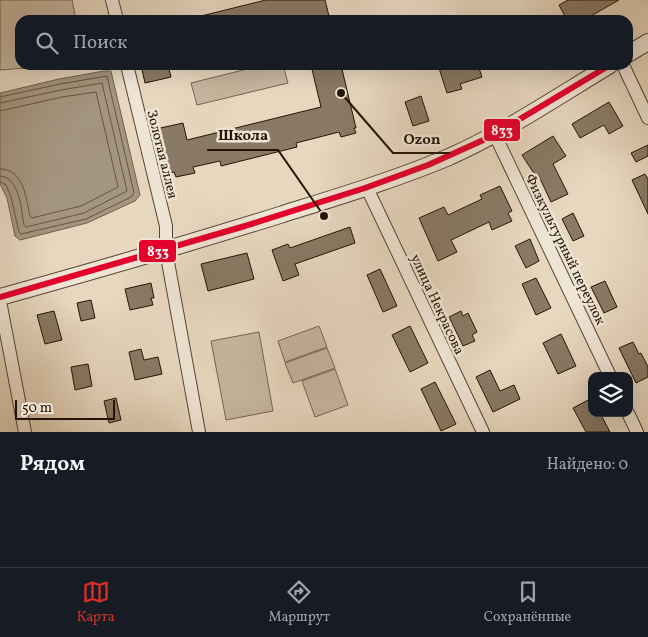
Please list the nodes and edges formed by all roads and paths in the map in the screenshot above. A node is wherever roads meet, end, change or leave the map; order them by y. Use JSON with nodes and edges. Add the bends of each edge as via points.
{"nodes":[{"id":1,"x":112,"y":0,"type":"edge"},
{"id":2,"x":115,"y":15,"type":"edge"},
{"id":3,"x":648,"y":42,"type":"edge"},
{"id":4,"x":633,"y":51,"type":"edge"},
{"id":5,"x":128,"y":70,"type":"edge"},
{"id":6,"x":602,"y":70,"type":"edge"},
{"id":7,"x":625,"y":70,"type":"edge"},
{"id":8,"x":648,"y":118,"type":"edge"},
{"id":9,"x":495,"y":134,"type":"junction"},
{"id":10,"x":366,"y":188,"type":"junction"},
{"id":11,"x":166,"y":250,"type":"junction"},
{"id":12,"x":0,"y":297,"type":"edge"},
{"id":13,"x":0,"y":301,"type":"edge"},
{"id":14,"x":608,"y":372,"type":"edge"},
{"id":15,"x":630,"y":417,"type":"edge"},
{"id":16,"x":25,"y":432,"type":"edge"},
{"id":17,"x":199,"y":432,"type":"edge"},
{"id":18,"x":483,"y":432,"type":"edge"},
{"id":19,"x":637,"y":432,"type":"edge"}],
"edges":[{"from":1,"to":2,"type":"street"},
{"from":3,"to":4,"type":"street"},
{"from":5,"to":11,"type":"street","name":"Золотая аллея","via":[[166,226]]},
{"from":6,"to":9,"type":"street"},
{"from":7,"to":8,"type":"street"},
{"from":9,"to":10,"type":"street","via":[[449,156]]},
{"from":9,"to":14,"type":"street","name":"Физкультурный переулок"},
{"from":10,"to":11,"type":"street"},
{"from":10,"to":18,"type":"street","name":"улица Некрасова"},
{"from":11,"to":12,"type":"street"},
{"from":11,"to":17,"type":"street","name":"Золотая аллея"},
{"from":13,"to":16,"type":"street"},
{"from":15,"to":19,"type":"street"}]}
